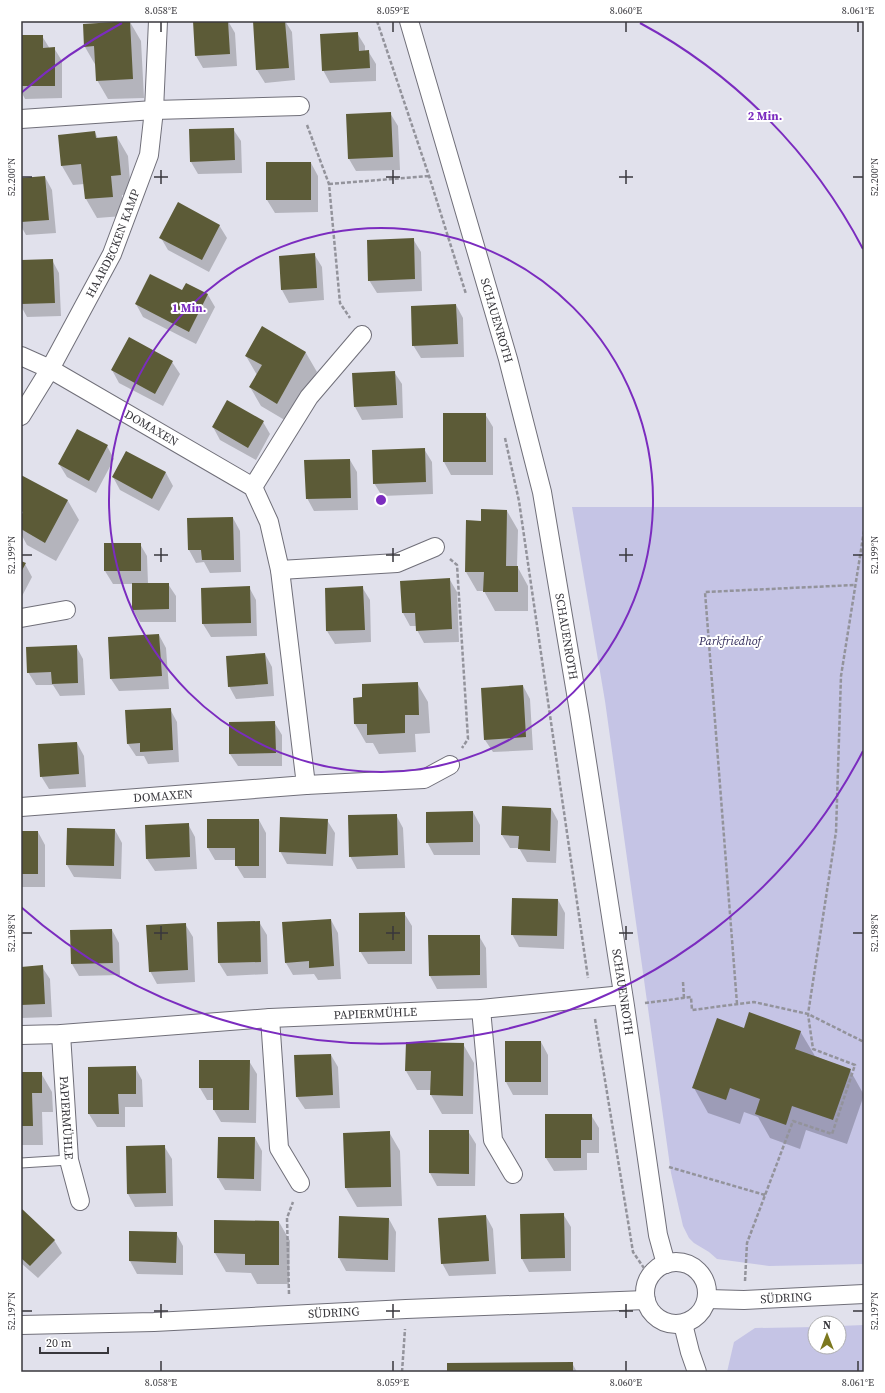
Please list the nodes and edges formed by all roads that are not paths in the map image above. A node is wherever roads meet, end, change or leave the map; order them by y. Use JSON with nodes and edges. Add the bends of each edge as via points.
{"nodes":[{"id":1,"x":158,"y":21,"type":"edge"},
{"id":2,"x":408,"y":21,"type":"edge"},
{"id":3,"x":300,"y":106,"type":"road end"},
{"id":4,"x":154,"y":110,"type":"junction"},
{"id":5,"x":21,"y":119,"type":"edge"},
{"id":6,"x":362,"y":335,"type":"road end"},
{"id":7,"x":21,"y":356,"type":"edge"},
{"id":8,"x":50,"y":369,"type":"junction"},
{"id":9,"x":21,"y":416,"type":"edge"},
{"id":10,"x":253,"y":487,"type":"junction"},
{"id":11,"x":435,"y":548,"type":"road end"},
{"id":12,"x":280,"y":570,"type":"junction"},
{"id":13,"x":66,"y":610,"type":"dead end"},
{"id":14,"x":21,"y":618,"type":"edge"},
{"id":15,"x":450,"y":765,"type":"road end"},
{"id":16,"x":306,"y":785,"type":"junction"},
{"id":17,"x":21,"y":807,"type":"edge"},
{"id":18,"x":624,"y":1000,"type":"junction"},
{"id":19,"x":481,"y":1009,"type":"junction"},
{"id":20,"x":270,"y":1018,"type":"junction"},
{"id":21,"x":61,"y":1034,"type":"junction"},
{"id":22,"x":21,"y":1035,"type":"edge"},
{"id":23,"x":69,"y":1160,"type":"junction"},
{"id":24,"x":21,"y":1164,"type":"edge"},
{"id":25,"x":513,"y":1174,"type":"dead end"},
{"id":26,"x":300,"y":1183,"type":"road end"},
{"id":27,"x":80,"y":1201,"type":"dead end"},
{"id":28,"x":666,"y":1264,"type":"junction"},
{"id":29,"x":864,"y":1294,"type":"edge"},
{"id":30,"x":707,"y":1299,"type":"junction"},
{"id":31,"x":646,"y":1300,"type":"junction"},
{"id":32,"x":683,"y":1324,"type":"junction"},
{"id":33,"x":21,"y":1325,"type":"edge"},
{"id":34,"x":697,"y":1372,"type":"edge"}],
"edges":[{"from":1,"to":4,"type":"street","name":"HAARDECKEN KAMP"},
{"from":2,"to":18,"type":"street","name":"SCHAUENROTH","via":[[508,359],[542,492]]},
{"from":3,"to":4,"type":"street"},
{"from":4,"to":5,"type":"street"},
{"from":4,"to":8,"type":"street","name":"HAARDECKEN KAMP","via":[[149,155],[112,254]]},
{"from":6,"to":10,"type":"street","via":[[309,397]]},
{"from":7,"to":8,"type":"street"},
{"from":8,"to":9,"type":"street","name":"HAARDECKEN KAMP"},
{"from":8,"to":10,"type":"street","name":"DOMAXEN"},
{"from":10,"to":12,"type":"street","via":[[269,522]]},
{"from":11,"to":12,"type":"street","via":[[397,563]]},
{"from":12,"to":16,"type":"street"},
{"from":13,"to":14,"type":"street"},
{"from":15,"to":16,"type":"street","name":"DOMAXEN","via":[[424,779]]},
{"from":16,"to":17,"type":"street","name":"DOMAXEN"},
{"from":18,"to":19,"type":"street","name":"PAPIERMÜHLE","via":[[591,998]]},
{"from":18,"to":28,"type":"street","name":"SCHAUENROTH","via":[[658,1235]]},
{"from":19,"to":20,"type":"street","name":"PAPIERMÜHLE"},
{"from":19,"to":25,"type":"street","via":[[492,1140]]},
{"from":20,"to":21,"type":"street","name":"PAPIERMÜHLE"},
{"from":20,"to":26,"type":"street","via":[[279,1148]]},
{"from":21,"to":22,"type":"street","name":"PAPIERMÜHLE"},
{"from":21,"to":23,"type":"street","name":"PAPIERMÜHLE"},
{"from":23,"to":24,"type":"lane"},
{"from":23,"to":27,"type":"street","name":"PAPIERMÜHLE"},
{"from":28,"to":30,"type":"street","via":[[684,1263],[693,1267],[705,1281]]},
{"from":28,"to":31,"type":"street","via":[[650,1277],[645,1292]]},
{"from":29,"to":30,"type":"street","name":"SÜDRING","via":[[744,1300]]},
{"from":30,"to":32,"type":"street","via":[[699,1315]]},
{"from":31,"to":32,"type":"street","via":[[650,1309],[664,1322]]},
{"from":31,"to":33,"type":"street","name":"SÜDRING","via":[[154,1322]]},
{"from":32,"to":34,"type":"street"}]}
